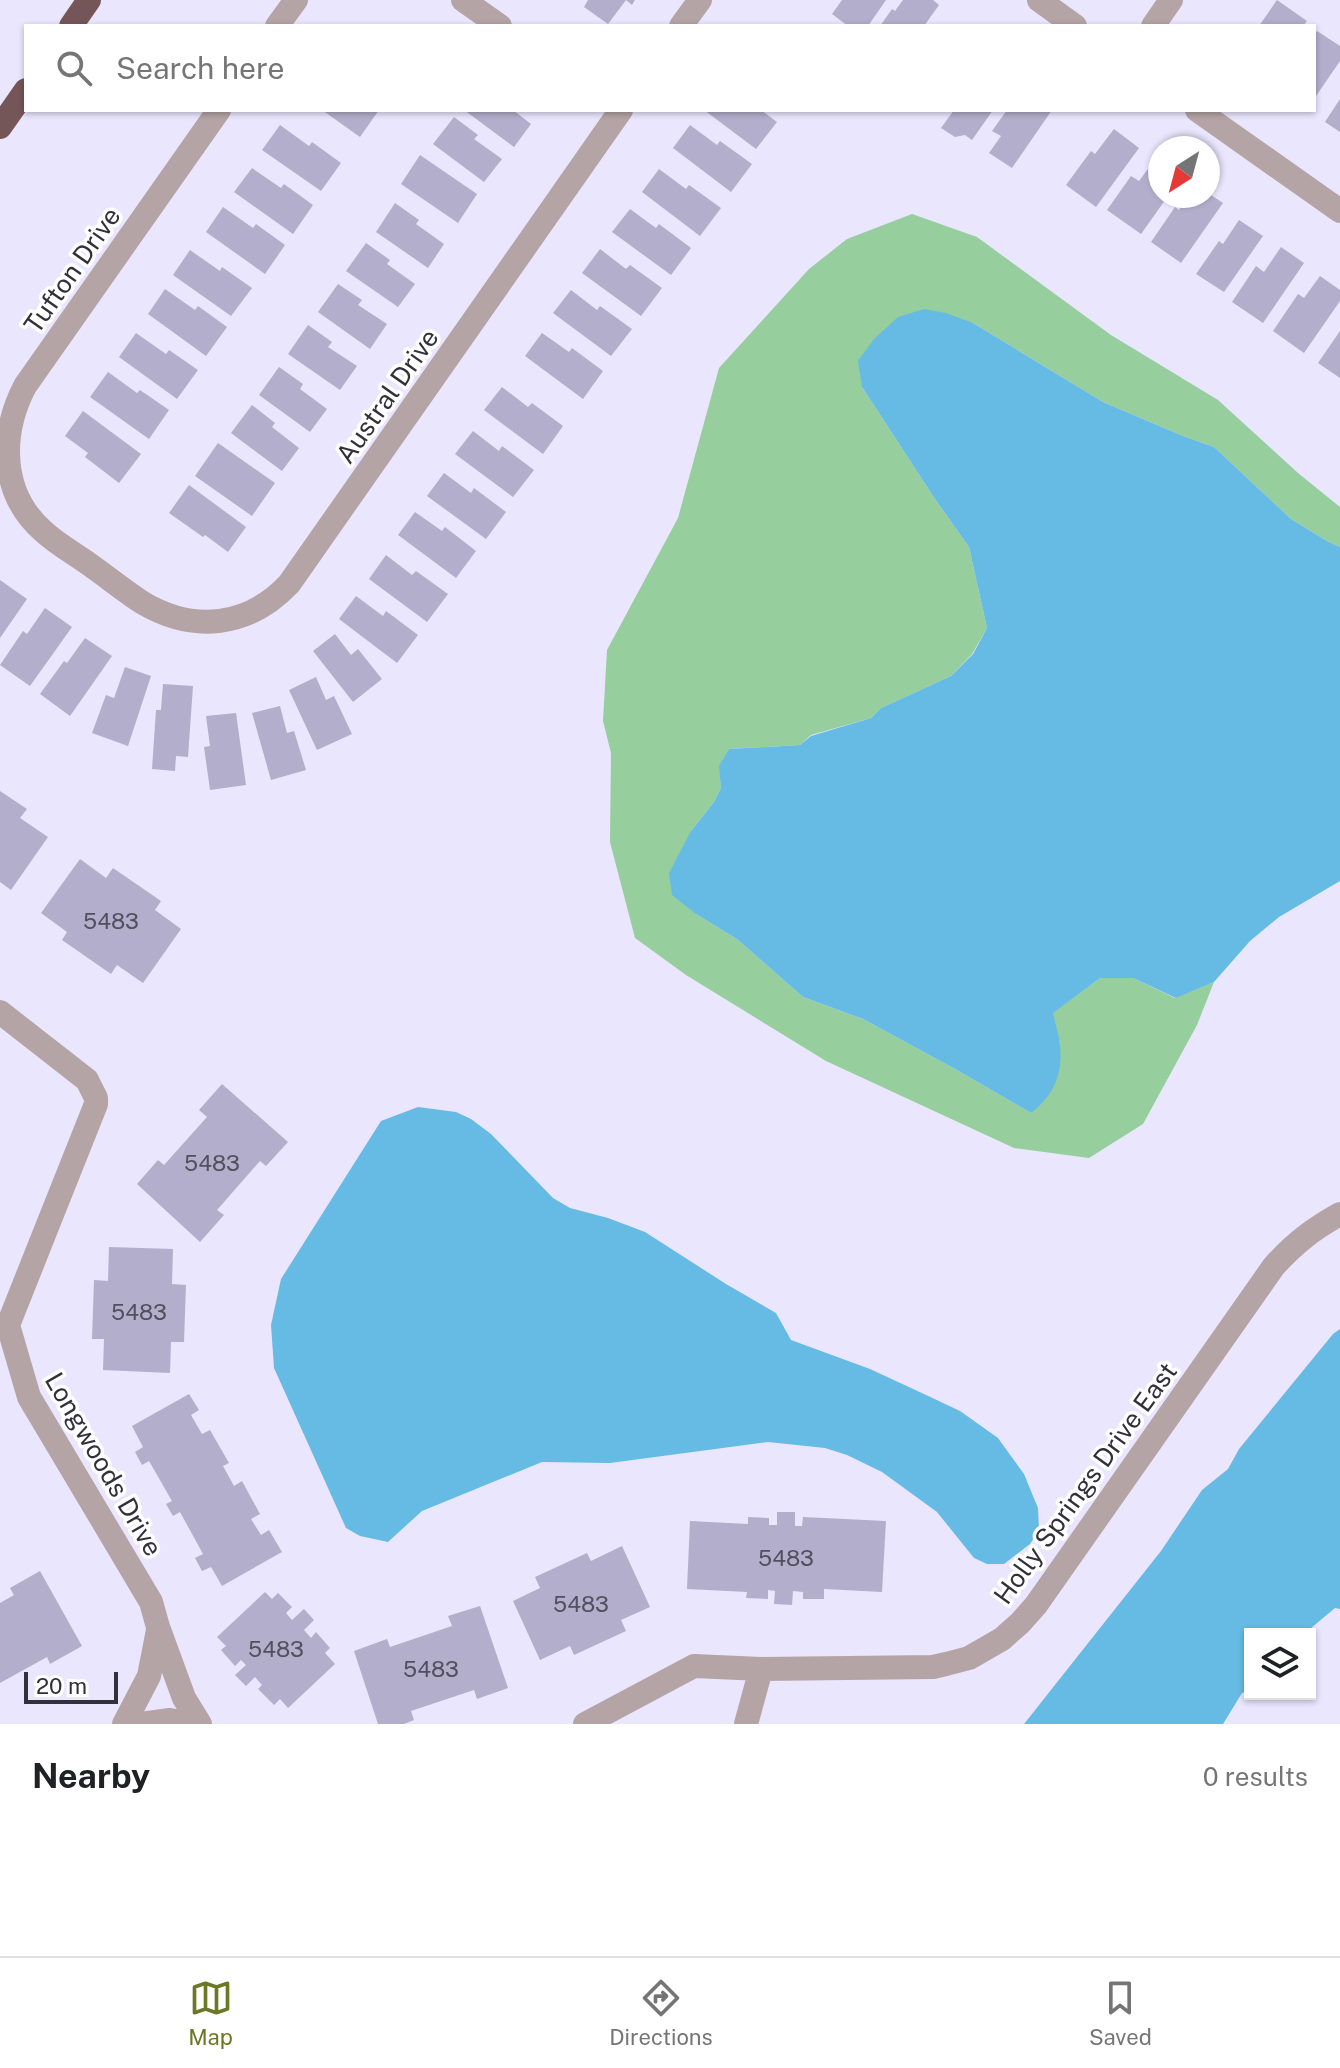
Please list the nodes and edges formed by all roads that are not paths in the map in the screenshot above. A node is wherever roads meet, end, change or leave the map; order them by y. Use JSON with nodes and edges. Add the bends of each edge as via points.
{"nodes":[{"id":1,"x":89,"y":0,"type":"edge"},
{"id":2,"x":296,"y":0,"type":"edge"},
{"id":3,"x":463,"y":0,"type":"edge"},
{"id":4,"x":700,"y":0,"type":"edge"},
{"id":5,"x":1039,"y":0,"type":"edge"},
{"id":6,"x":1171,"y":0,"type":"edge"},
{"id":7,"x":72,"y":24,"type":"edge"},
{"id":8,"x":278,"y":24,"type":"edge"},
{"id":9,"x":497,"y":24,"type":"edge"},
{"id":10,"x":682,"y":24,"type":"edge"},
{"id":11,"x":1072,"y":24,"type":"edge"},
{"id":12,"x":1154,"y":24,"type":"edge"},
{"id":13,"x":24,"y":93,"type":"edge"},
{"id":14,"x":218,"y":112,"type":"edge"},
{"id":15,"x":619,"y":112,"type":"edge"},
{"id":16,"x":1200,"y":112,"type":"edge"},
{"id":17,"x":0,"y":127,"type":"edge"},
{"id":18,"x":1340,"y":211,"type":"edge"},
{"id":19,"x":144,"y":604,"type":"joint"},
{"id":20,"x":0,"y":1012,"type":"edge"},
{"id":21,"x":1340,"y":1214,"type":"edge"},
{"id":22,"x":4,"y":1324,"type":"edge"},
{"id":23,"x":158,"y":1627,"type":"junction"},
{"id":24,"x":761,"y":1669,"type":"junction"},
{"id":25,"x":124,"y":1724,"type":"edge"},
{"id":26,"x":141,"y":1724,"type":"edge"},
{"id":27,"x":190,"y":1724,"type":"edge"},
{"id":28,"x":200,"y":1724,"type":"edge"},
{"id":29,"x":585,"y":1724,"type":"edge"},
{"id":30,"x":746,"y":1724,"type":"edge"}],
"edges":[{"from":1,"to":7,"type":"highway"},
{"from":2,"to":8,"type":"street"},
{"from":3,"to":9,"type":"street"},
{"from":4,"to":10,"type":"street"},
{"from":5,"to":11,"type":"street"},
{"from":6,"to":12,"type":"street"},
{"from":13,"to":17,"type":"highway"},
{"from":14,"to":19,"type":"street","name":"Tufton Drive","via":[[25,386],[10,416],[4,448],[12,488],[42,531]]},
{"from":15,"to":19,"type":"street","name":"Austral Drive","via":[[281,593],[246,614],[215,621],[183,620]]},
{"from":16,"to":18,"type":"street"},
{"from":20,"to":22,"type":"street","via":[[87,1080],[96,1098]]},
{"from":21,"to":24,"type":"street","name":"Holly Springs Drive East","via":[[1295,1243],[1274,1266],[1036,1605],[1002,1639],[969,1658],[933,1667]]},
{"from":22,"to":23,"type":"street","name":"Longwoods Drive","via":[[29,1397],[151,1602]]},
{"from":23,"to":25,"type":"street","via":[[149,1676]]},
{"from":23,"to":28,"type":"street","name":"Longwoods Drive","via":[[184,1698]]},
{"from":24,"to":29,"type":"street","name":"Holly Springs Drive East","via":[[694,1666]]},
{"from":24,"to":30,"type":"street"},
{"from":26,"to":27,"type":"street"}]}
